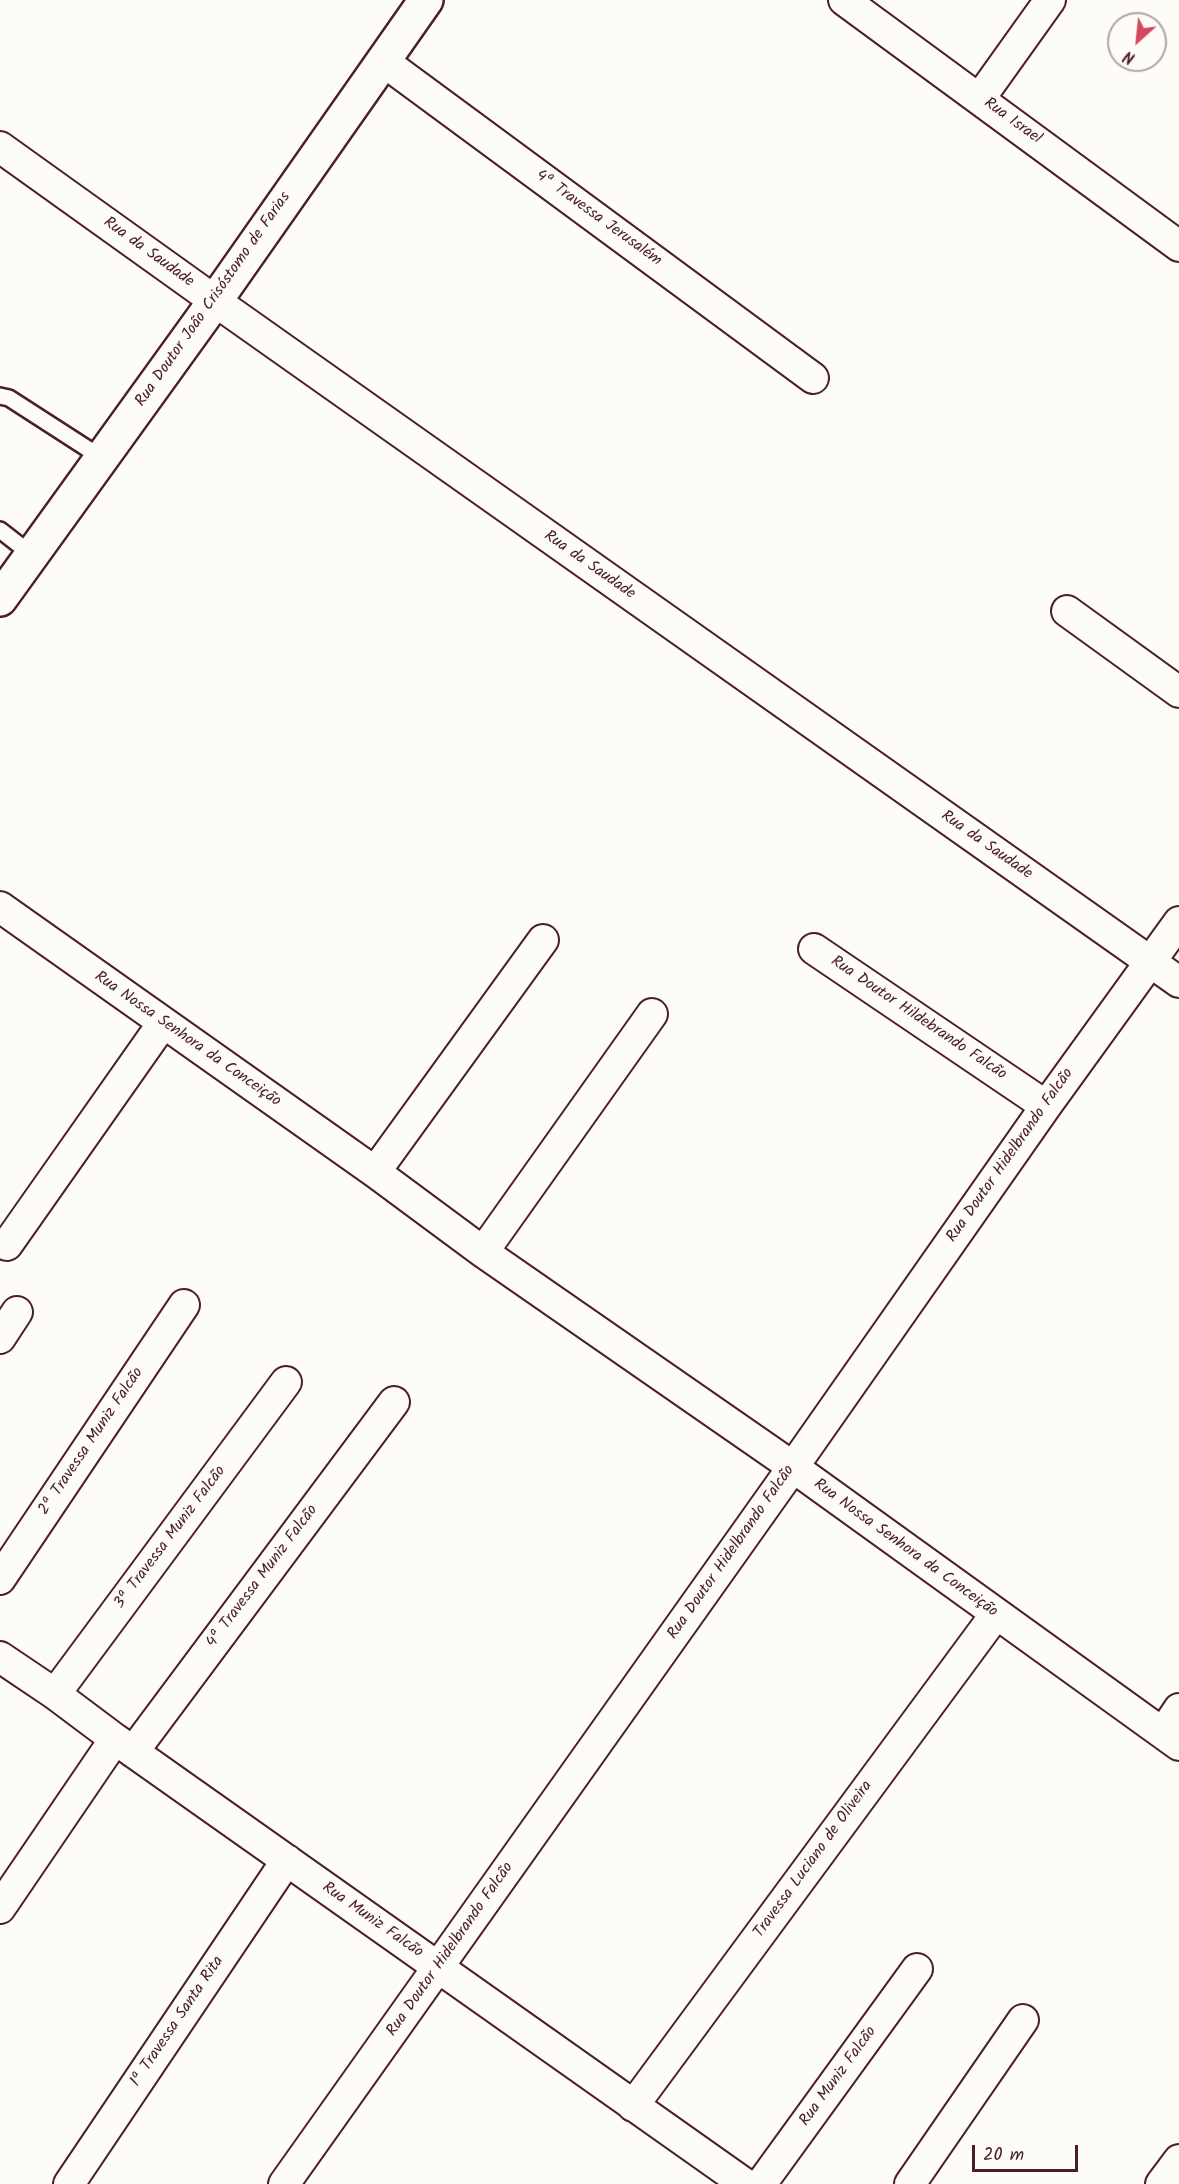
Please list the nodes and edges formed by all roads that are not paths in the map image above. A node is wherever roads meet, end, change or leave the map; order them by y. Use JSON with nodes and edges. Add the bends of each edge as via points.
{"nodes":[{"id":1,"x":426,"y":0,"type":"edge"},
{"id":2,"x":844,"y":0,"type":"edge"},
{"id":3,"x":1050,"y":0,"type":"edge"},
{"id":4,"x":383,"y":61,"type":"junction"},
{"id":5,"x":980,"y":98,"type":"junction"},
{"id":6,"x":0,"y":147,"type":"edge"},
{"id":7,"x":1179,"y":246,"type":"edge"},
{"id":8,"x":215,"y":302,"type":"junction"},
{"id":9,"x":813,"y":378,"type":"dead end"},
{"id":10,"x":0,"y":396,"type":"edge"},
{"id":11,"x":102,"y":458,"type":"junction"},
{"id":12,"x":0,"y":530,"type":"edge"},
{"id":13,"x":32,"y":555,"type":"junction"},
{"id":14,"x":0,"y":599,"type":"edge"},
{"id":15,"x":1067,"y":611,"type":"dead end"},
{"id":16,"x":1179,"y":692,"type":"edge"},
{"id":17,"x":0,"y":907,"type":"edge"},
{"id":18,"x":1179,"y":922,"type":"edge"},
{"id":19,"x":543,"y":940,"type":"dead end"},
{"id":20,"x":814,"y":949,"type":"dead end"},
{"id":21,"x":1150,"y":962,"type":"junction"},
{"id":22,"x":1179,"y":982,"type":"edge"},
{"id":23,"x":652,"y":1014,"type":"dead end"},
{"id":24,"x":163,"y":1023,"type":"junction"},
{"id":25,"x":1034,"y":1098,"type":"junction"},
{"id":26,"x":375,"y":1172,"type":"junction"},
{"id":27,"x":7,"y":1245,"type":"dead end"},
{"id":28,"x":483,"y":1252,"type":"junction"},
{"id":29,"x":184,"y":1305,"type":"dead end"},
{"id":30,"x":17,"y":1312,"type":"dead end"},
{"id":31,"x":0,"y":1338,"type":"edge"},
{"id":32,"x":286,"y":1382,"type":"dead end"},
{"id":33,"x":394,"y":1402,"type":"dead end"},
{"id":34,"x":793,"y":1467,"type":"junction"},
{"id":35,"x":0,"y":1579,"type":"edge"},
{"id":36,"x":996,"y":1614,"type":"junction"},
{"id":37,"x":0,"y":1657,"type":"edge"},
{"id":38,"x":55,"y":1694,"type":"junction"},
{"id":39,"x":1174,"y":1729,"type":"edge"},
{"id":40,"x":124,"y":1745,"type":"junction"},
{"id":41,"x":286,"y":1860,"type":"junction"},
{"id":42,"x":0,"y":1908,"type":"edge"},
{"id":43,"x":438,"y":1968,"type":"junction"},
{"id":44,"x":917,"y":1969,"type":"dead end"},
{"id":45,"x":1023,"y":2020,"type":"dead end"},
{"id":46,"x":633,"y":2106,"type":"junction"},
{"id":47,"x":1179,"y":2160,"type":"edge"},
{"id":48,"x":69,"y":2184,"type":"edge"},
{"id":49,"x":284,"y":2184,"type":"edge"},
{"id":50,"x":748,"y":2184,"type":"edge"},
{"id":51,"x":910,"y":2184,"type":"edge"},
{"id":52,"x":1161,"y":2184,"type":"edge"}],
"edges":[{"from":1,"to":4,"type":"street","name":"Rua Doutor João Crisóstomo de Farias"},
{"from":2,"to":5,"type":"street","name":"Rua Israel"},
{"from":3,"to":5,"type":"street"},
{"from":4,"to":8,"type":"street","name":"Rua Doutor João Crisóstomo de Farias"},
{"from":4,"to":9,"type":"street","name":"4ª Travessa Jerusalém"},
{"from":5,"to":7,"type":"street","name":"Rua Israel"},
{"from":6,"to":8,"type":"street","name":"Rua da Saudade"},
{"from":8,"to":11,"type":"street","name":"Rua Doutor João Crisóstomo de Farias"},
{"from":8,"to":21,"type":"street","name":"Rua da Saudade"},
{"from":10,"to":11,"type":"lane"},
{"from":11,"to":13,"type":"street","name":"Rua Doutor João Crisóstomo de Farias"},
{"from":12,"to":13,"type":"lane"},
{"from":13,"to":14,"type":"street","name":"Rua Doutor João Crisóstomo de Farias"},
{"from":15,"to":16,"type":"street"},
{"from":17,"to":24,"type":"street","name":"Rua Nossa Senhora da Conceição"},
{"from":18,"to":21,"type":"street","name":"Rua Doutor Hidelbrando Falcão"},
{"from":19,"to":26,"type":"street"},
{"from":20,"to":25,"type":"street","name":"Rua Doutor Hildebrando Falcão"},
{"from":21,"to":22,"type":"street","name":"Rua da Saudade"},
{"from":21,"to":25,"type":"street","name":"Rua Doutor Hidelbrando Falcão"},
{"from":23,"to":28,"type":"street"},
{"from":24,"to":26,"type":"street","name":"Rua Nossa Senhora da Conceição"},
{"from":24,"to":27,"type":"street"},
{"from":25,"to":34,"type":"street","name":"Rua Doutor Hidelbrando Falcão"},
{"from":26,"to":28,"type":"street","name":"Rua Nossa Senhora da Conceição"},
{"from":28,"to":34,"type":"street","name":"Rua Nossa Senhora da Conceição"},
{"from":29,"to":35,"type":"street","name":"2ª Travessa Muniz Falcão"},
{"from":30,"to":31,"type":"street"},
{"from":32,"to":38,"type":"street","name":"3ª Travessa Muniz Falcão"},
{"from":33,"to":40,"type":"street","name":"4ª Travessa Muniz Falcão"},
{"from":34,"to":36,"type":"street","name":"Rua Nossa Senhora da Conceição"},
{"from":34,"to":43,"type":"street","name":"Rua Doutor Hidelbrando Falcão"},
{"from":36,"to":39,"type":"street","name":"Rua Nossa Senhora da Conceição"},
{"from":36,"to":46,"type":"street","name":"Travessa Luciano de Oliveira"},
{"from":37,"to":38,"type":"street","name":"Rua Muniz Falcão"},
{"from":38,"to":40,"type":"street","name":"Rua Muniz Falcão"},
{"from":40,"to":41,"type":"street","name":"Rua Muniz Falcão"},
{"from":40,"to":42,"type":"street","name":"4ª Travessa Muniz Falcão"},
{"from":41,"to":43,"type":"street","name":"Rua Muniz Falcão"},
{"from":41,"to":48,"type":"street","name":"1ª Travessa Santa Rita"},
{"from":43,"to":46,"type":"street","name":"Rua Muniz Falcão"},
{"from":43,"to":49,"type":"street","name":"Rua Doutor Hidelbrando Falcão"},
{"from":44,"to":50,"type":"street","name":"Rua Muniz Falcão"},
{"from":45,"to":51,"type":"street"},
{"from":46,"to":50,"type":"street","name":"Rua Muniz Falcão"},
{"from":47,"to":52,"type":"street"}]}
